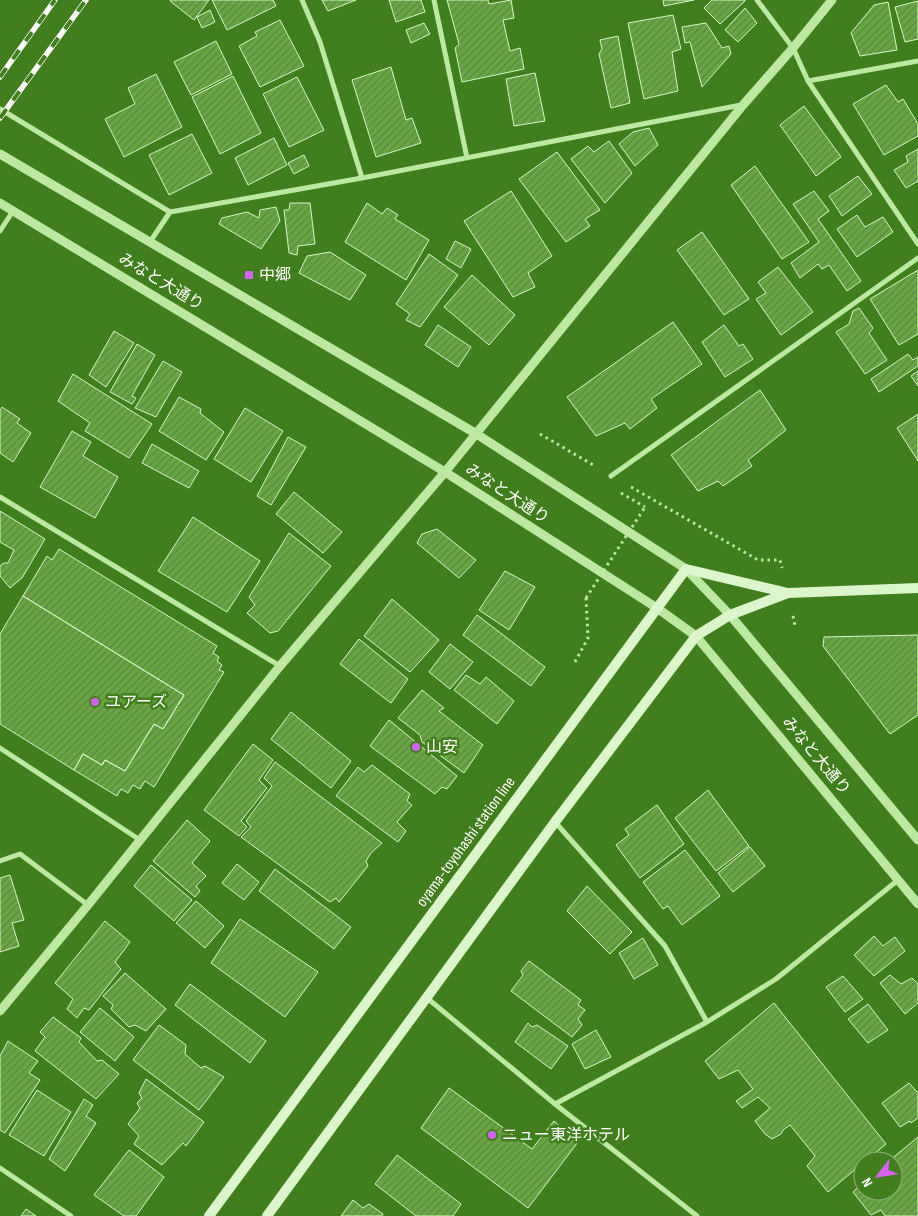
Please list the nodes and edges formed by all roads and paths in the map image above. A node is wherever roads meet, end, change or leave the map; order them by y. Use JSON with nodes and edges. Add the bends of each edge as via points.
{"nodes":[{"id":1,"x":302,"y":0,"type":"edge"},
{"id":2,"x":434,"y":0,"type":"edge"},
{"id":3,"x":756,"y":0,"type":"edge"},
{"id":4,"x":832,"y":0,"type":"edge"},
{"id":5,"x":793,"y":48,"type":"junction"},
{"id":6,"x":918,"y":62,"type":"edge"},
{"id":7,"x":808,"y":81,"type":"junction"},
{"id":8,"x":743,"y":105,"type":"junction"},
{"id":9,"x":0,"y":109,"type":"edge"},
{"id":10,"x":1,"y":154,"type":"edge"},
{"id":11,"x":467,"y":158,"type":"junction"},
{"id":12,"x":362,"y":178,"type":"junction"},
{"id":13,"x":0,"y":203,"type":"edge"},
{"id":14,"x":13,"y":210,"type":"junction"},
{"id":15,"x":170,"y":212,"type":"junction"},
{"id":16,"x":0,"y":231,"type":"edge"},
{"id":17,"x":150,"y":242,"type":"junction"},
{"id":18,"x":918,"y":244,"type":"edge"},
{"id":19,"x":918,"y":258,"type":"edge"},
{"id":20,"x":475,"y":433,"type":"junction"},
{"id":21,"x":540,"y":434,"type":"dead end"},
{"id":22,"x":445,"y":472,"type":"junction"},
{"id":23,"x":611,"y":476,"type":"junction"},
{"id":24,"x":0,"y":497,"type":"edge"},
{"id":25,"x":645,"y":508,"type":"dead end"},
{"id":26,"x":780,"y":560,"type":"dead end"},
{"id":27,"x":686,"y":570,"type":"junction"},
{"id":28,"x":918,"y":588,"type":"edge"},
{"id":29,"x":788,"y":592,"type":"junction"},
{"id":30,"x":657,"y":608,"type":"junction"},
{"id":31,"x":730,"y":615,"type":"junction"},
{"id":32,"x":696,"y":636,"type":"junction"},
{"id":33,"x":574,"y":662,"type":"dead end"},
{"id":34,"x":280,"y":666,"type":"junction"},
{"id":35,"x":0,"y":748,"type":"edge"},
{"id":36,"x":555,"y":822,"type":"junction"},
{"id":37,"x":140,"y":840,"type":"junction"},
{"id":38,"x":918,"y":840,"type":"edge"},
{"id":39,"x":0,"y":861,"type":"edge"},
{"id":40,"x":898,"y":879,"type":"junction"},
{"id":41,"x":918,"y":904,"type":"edge"},
{"id":42,"x":88,"y":905,"type":"junction"},
{"id":43,"x":427,"y":998,"type":"junction"},
{"id":44,"x":0,"y":1011,"type":"edge"},
{"id":45,"x":707,"y":1022,"type":"junction"},
{"id":46,"x":555,"y":1104,"type":"junction"},
{"id":47,"x":0,"y":1168,"type":"edge"},
{"id":48,"x":71,"y":1216,"type":"edge"},
{"id":49,"x":209,"y":1216,"type":"edge"},
{"id":50,"x":267,"y":1216,"type":"edge"},
{"id":51,"x":697,"y":1216,"type":"edge"}],
"edges":[{"from":1,"to":12,"type":"street","via":[[320,42]]},
{"from":2,"to":11,"type":"street"},
{"from":3,"to":5,"type":"street"},
{"from":4,"to":5,"type":"street"},
{"from":5,"to":7,"type":"street"},
{"from":5,"to":8,"type":"street"},
{"from":6,"to":7,"type":"street"},
{"from":7,"to":18,"type":"street"},
{"from":8,"to":11,"type":"street"},
{"from":8,"to":20,"type":"street"},
{"from":9,"to":15,"type":"street"},
{"from":10,"to":17,"type":"street","name":"みなと大通り"},
{"from":11,"to":12,"type":"street"},
{"from":12,"to":15,"type":"street"},
{"from":13,"to":14,"type":"street","name":"みなと大通り"},
{"from":14,"to":16,"type":"street"},
{"from":14,"to":22,"type":"street","name":"みなと大通り"},
{"from":15,"to":17,"type":"street"},
{"from":17,"to":20,"type":"street","name":"みなと大通り"},
{"from":19,"to":23,"type":"street"},
{"from":20,"to":22,"type":"street"},
{"from":20,"to":27,"type":"street","name":"みなと大通り"},
{"from":21,"to":23,"type":"path"},
{"from":22,"to":30,"type":"street","name":"みなと大通り"},
{"from":22,"to":34,"type":"street"},
{"from":23,"to":26,"type":"path","via":[[758,560]]},
{"from":24,"to":34,"type":"street"},
{"from":25,"to":33,"type":"path","bridge":true,"via":[[586,598],[588,638]]},
{"from":27,"to":29,"type":"main road"},
{"from":27,"to":30,"type":"main road","name":"oyama-toyohashi station line"},
{"from":27,"to":31,"type":"street","name":"みなと大通り"},
{"from":28,"to":29,"type":"main road"},
{"from":29,"to":31,"type":"main road"},
{"from":30,"to":32,"type":"street","name":"みなと大通り"},
{"from":30,"to":49,"type":"main road","name":"oyama-toyohashi station line"},
{"from":31,"to":32,"type":"main road"},
{"from":31,"to":38,"type":"street","name":"みなと大通り"},
{"from":32,"to":36,"type":"main road"},
{"from":32,"to":40,"type":"street","name":"みなと大通り"},
{"from":34,"to":37,"type":"street"},
{"from":35,"to":37,"type":"street"},
{"from":36,"to":43,"type":"main road"},
{"from":36,"to":45,"type":"street","via":[[665,946]]},
{"from":37,"to":42,"type":"street"},
{"from":39,"to":42,"type":"street","via":[[20,854]]},
{"from":40,"to":41,"type":"street","name":"みなと大通り"},
{"from":40,"to":45,"type":"street","via":[[776,979]]},
{"from":42,"to":44,"type":"street"},
{"from":43,"to":46,"type":"street"},
{"from":43,"to":50,"type":"main road"},
{"from":45,"to":46,"type":"street"},
{"from":46,"to":51,"type":"street"},
{"from":47,"to":48,"type":"street"}]}
